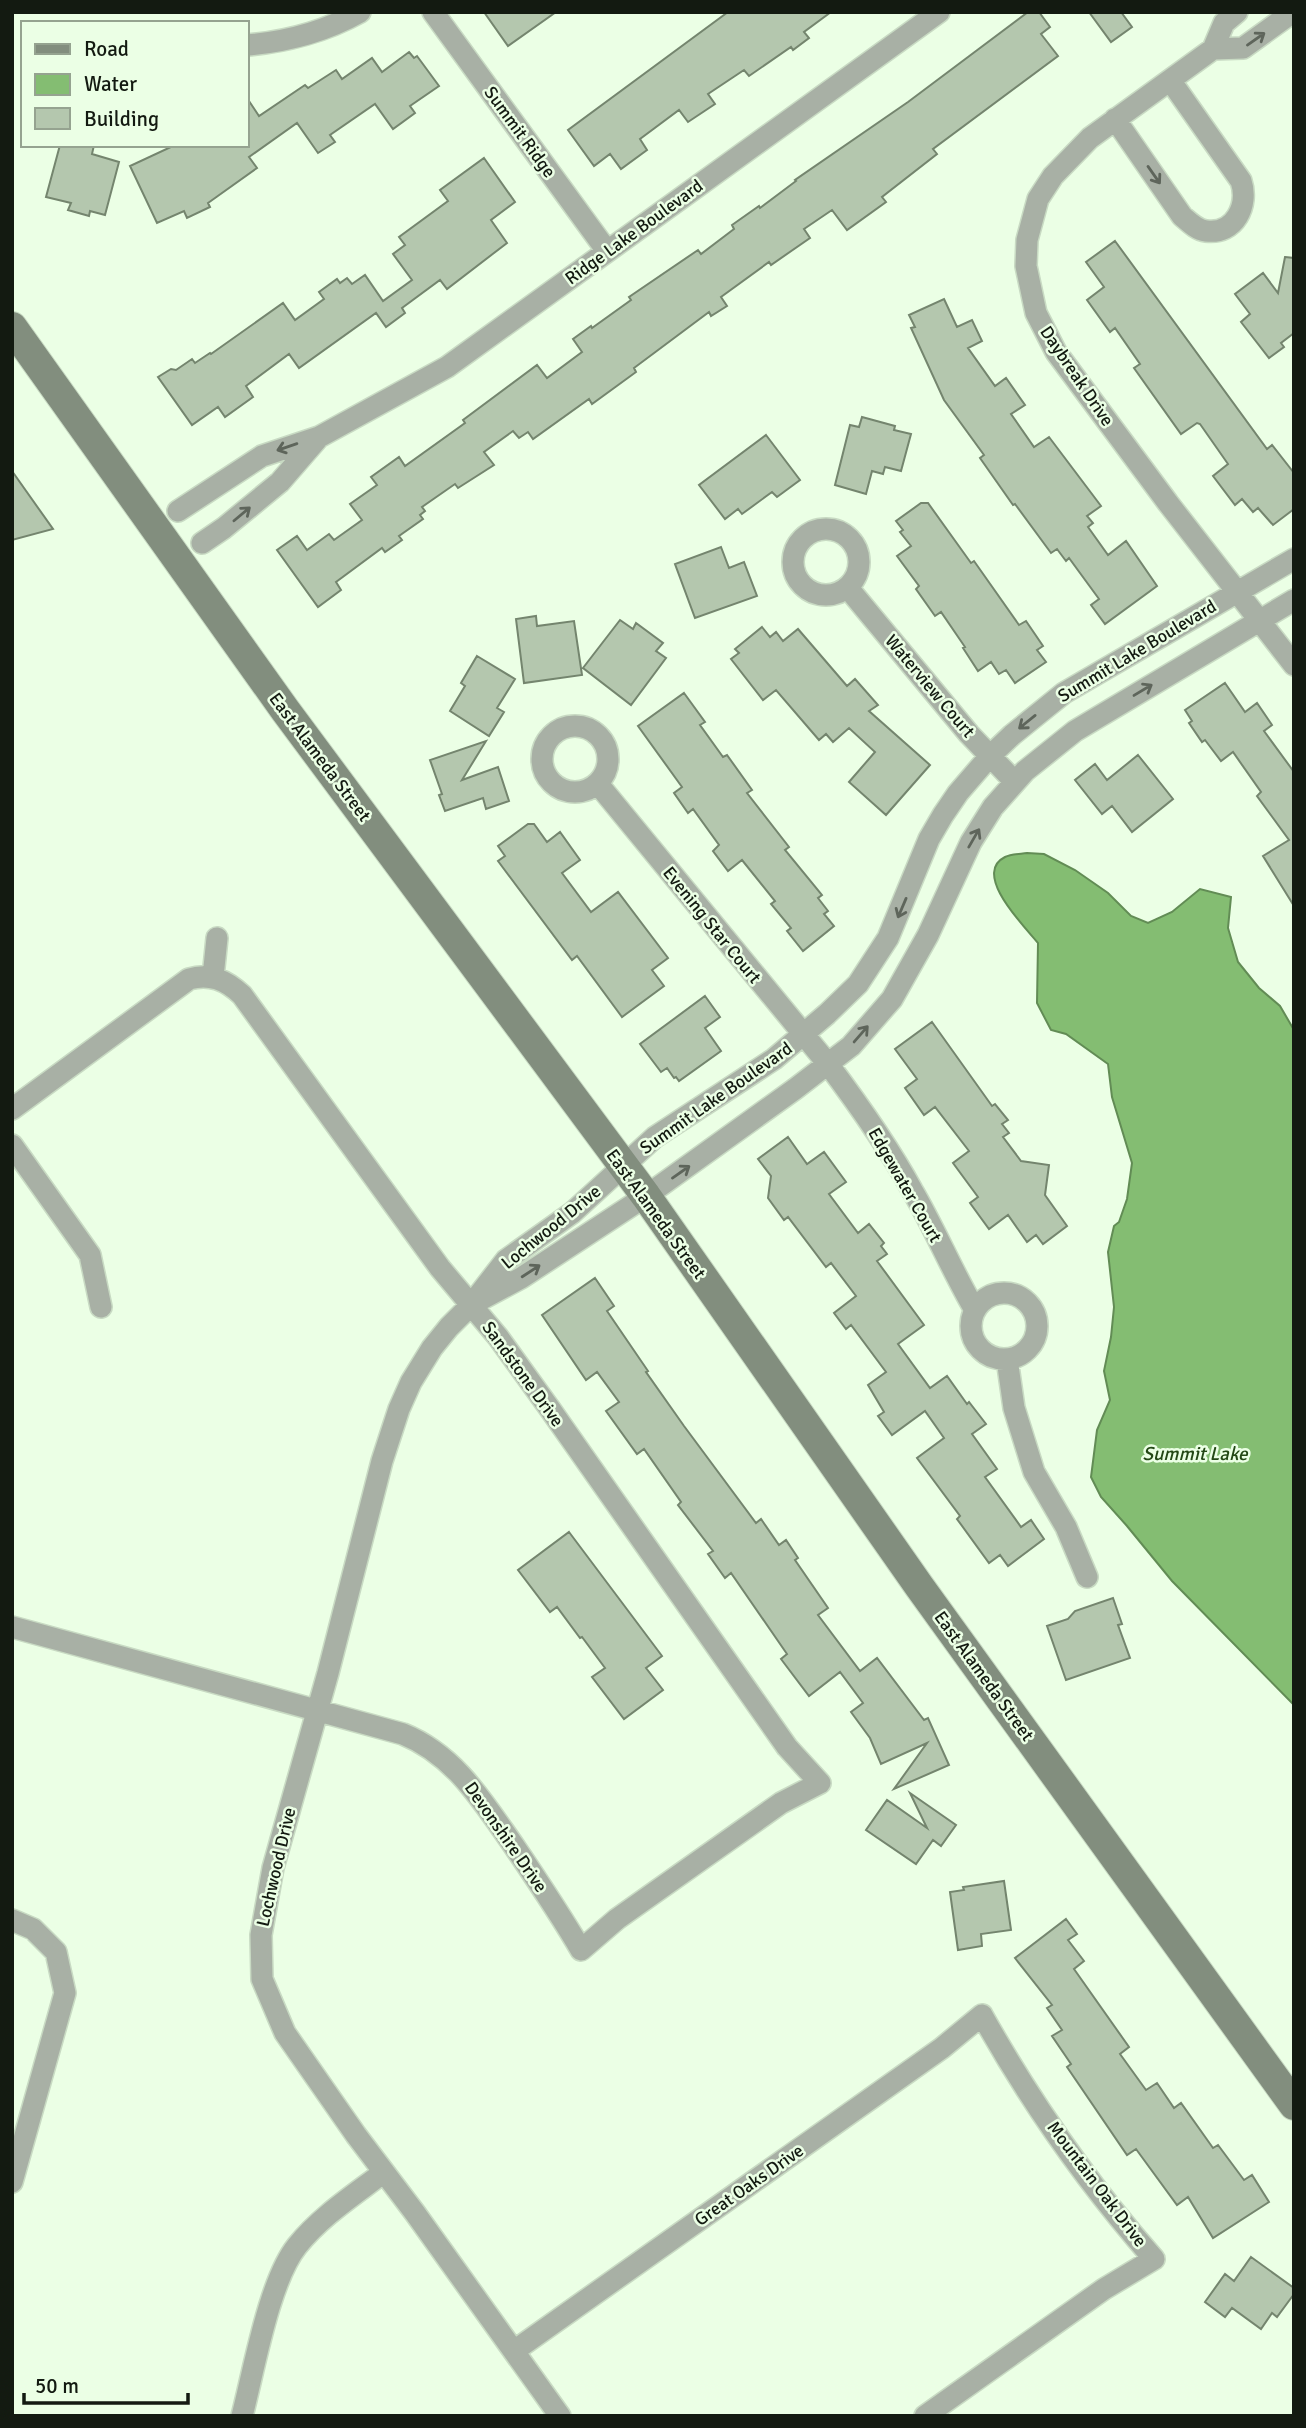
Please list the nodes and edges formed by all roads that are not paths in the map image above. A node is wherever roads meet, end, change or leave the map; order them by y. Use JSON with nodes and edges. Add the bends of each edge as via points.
{"nodes":[{"id":1,"x":360,"y":12,"type":"edge"},
{"id":2,"x":433,"y":12,"type":"edge"},
{"id":3,"x":939,"y":12,"type":"edge"},
{"id":4,"x":1237,"y":12,"type":"edge"},
{"id":5,"x":1293,"y":12,"type":"edge"},
{"id":6,"x":248,"y":46,"type":"edge"},
{"id":7,"x":1213,"y":49,"type":"junction"},
{"id":8,"x":1170,"y":80,"type":"junction"},
{"id":9,"x":1115,"y":119,"type":"junction"},
{"id":10,"x":607,"y":251,"type":"junction"},
{"id":11,"x":12,"y":327,"type":"edge"},
{"id":12,"x":319,"y":437,"type":"junction"},
{"id":13,"x":178,"y":511,"type":"dead end"},
{"id":14,"x":202,"y":543,"type":"dead end"},
{"id":15,"x":1294,"y":559,"type":"edge"},
{"id":16,"x":848,"y":588,"type":"dead end"},
{"id":17,"x":1237,"y":592,"type":"junction"},
{"id":18,"x":1294,"y":600,"type":"edge"},
{"id":19,"x":1259,"y":621,"type":"junction"},
{"id":20,"x":1294,"y":665,"type":"edge"},
{"id":21,"x":990,"y":756,"type":"junction"},
{"id":22,"x":1015,"y":782,"type":"junction"},
{"id":23,"x":598,"y":784,"type":"dead end"},
{"id":24,"x":217,"y":938,"type":"dead end"},
{"id":25,"x":214,"y":977,"type":"junction"},
{"id":26,"x":803,"y":1035,"type":"junction"},
{"id":27,"x":828,"y":1064,"type":"junction"},
{"id":28,"x":12,"y":1109,"type":"edge"},
{"id":29,"x":12,"y":1145,"type":"edge"},
{"id":30,"x":615,"y":1174,"type":"junction"},
{"id":31,"x":635,"y":1203,"type":"junction"},
{"id":32,"x":471,"y":1305,"type":"junction"},
{"id":33,"x":101,"y":1307,"type":"dead end"},
{"id":34,"x":975,"y":1310,"type":"junction"},
{"id":35,"x":1007,"y":1359,"type":"junction"},
{"id":36,"x":1087,"y":1577,"type":"dead end"},
{"id":37,"x":12,"y":1627,"type":"edge"},
{"id":38,"x":317,"y":1710,"type":"junction"},
{"id":39,"x":820,"y":1783,"type":"joint"},
{"id":40,"x":12,"y":1920,"type":"edge"},
{"id":41,"x":982,"y":2015,"type":"joint"},
{"id":42,"x":1294,"y":2105,"type":"edge"},
{"id":43,"x":384,"y":2172,"type":"junction"},
{"id":44,"x":12,"y":2182,"type":"edge"},
{"id":45,"x":514,"y":2351,"type":"junction"},
{"id":46,"x":242,"y":2416,"type":"edge"},
{"id":47,"x":560,"y":2416,"type":"edge"},
{"id":48,"x":925,"y":2416,"type":"edge"}],
"edges":[{"from":1,"to":6,"type":"street","via":[[292,38]]},
{"from":2,"to":10,"type":"street","name":"Summit Ridge"},
{"from":3,"to":10,"type":"street","name":"Ridge Lake Boulevard"},
{"from":4,"to":7,"type":"street","name":"Daybreak Drive","via":[[1224,23]]},
{"from":7,"to":5,"type":"street","name":"Daybreak Drive","one_way":true,"via":[[1243,48]]},
{"from":7,"to":8,"type":"street","name":"Daybreak Drive"},
{"from":8,"to":9,"type":"street","name":"Daybreak Drive"},
{"from":9,"to":8,"type":"street","one_way":true,"via":[[1182,216],[1205,231],[1230,224],[1244,204],[1241,181]]},
{"from":9,"to":17,"type":"street","name":"Daybreak Drive","via":[[1070,156],[1038,199],[1027,240],[1026,266],[1036,313],[1056,352],[1093,404]]},
{"from":10,"to":12,"type":"street","name":"Ridge Lake Boulevard","via":[[447,367]]},
{"from":11,"to":30,"type":"street","name":"East Alameda Street","via":[[276,698],[605,1143]]},
{"from":12,"to":13,"type":"street","name":"Ridge Lake Boulevard","one_way":true,"via":[[262,456]]},
{"from":14,"to":12,"type":"street","name":"Ridge Lake Boulevard","one_way":true,"via":[[280,482]]},
{"from":15,"to":17,"type":"street","name":"Summit Lake Boulevard"},
{"from":16,"to":21,"type":"street","name":"Waterview Court"},
{"from":17,"to":19,"type":"street","name":"Daybreak Drive"},
{"from":17,"to":21,"type":"street","name":"Summit Lake Boulevard","one_way":true,"via":[[1064,693]]},
{"from":18,"to":19,"type":"street","name":"Summit Lake Boulevard"},
{"from":19,"to":20,"type":"street","name":"Daybreak Drive"},
{"from":22,"to":19,"type":"street","name":"Summit Lake Boulevard","one_way":true,"via":[[1061,740]]},
{"from":21,"to":22,"type":"street","name":"Waterview Court"},
{"from":21,"to":26,"type":"street","name":"Summit Lake Boulevard","one_way":true,"via":[[958,793],[929,839],[888,938],[858,984]]},
{"from":27,"to":22,"type":"street","name":"Summit Lake Boulevard","one_way":true,"via":[[851,1046],[892,999],[971,842]]},
{"from":23,"to":26,"type":"street","name":"Evening Star Court"},
{"from":24,"to":25,"type":"street"},
{"from":25,"to":28,"type":"street","via":[[189,979]]},
{"from":25,"to":32,"type":"street","name":"Sandstone Drive","via":[[242,995]]},
{"from":26,"to":27,"type":"street","name":"Evening Star Court"},
{"from":26,"to":30,"type":"street","name":"Summit Lake Boulevard","via":[[655,1137]]},
{"from":31,"to":27,"type":"street","name":"Summit Lake Boulevard","one_way":true},
{"from":27,"to":34,"type":"street","name":"Edgewater Court","via":[[912,1189]]},
{"from":29,"to":33,"type":"street","via":[[90,1255]]},
{"from":30,"to":31,"type":"street","name":"East Alameda Street"},
{"from":30,"to":32,"type":"street","name":"Lochwood Drive","via":[[572,1213],[506,1260]]},
{"from":32,"to":31,"type":"street","name":"Lochwood Drive","one_way":true},
{"from":31,"to":42,"type":"street","name":"East Alameda Street"},
{"from":32,"to":38,"type":"street","name":"Lochwood Drive","via":[[432,1349],[399,1409]]},
{"from":32,"to":39,"type":"street","name":"Sandstone Drive","via":[[550,1409],[787,1746]]},
{"from":34,"to":35,"type":"street","name":"Edgewater Court","via":[[971,1328],[976,1343],[992,1357]]},
{"from":34,"to":35,"type":"street","via":[[988,1297],[1005,1293],[1016,1295],[1034,1313],[1037,1326],[1028,1349]]},
{"from":35,"to":36,"type":"street","via":[[1014,1408],[1034,1472],[1066,1527]]},
{"from":37,"to":38,"type":"street","name":"Devonshire Drive"},
{"from":38,"to":39,"type":"street","name":"Devonshire Drive","via":[[420,1741],[461,1773],[581,1950],[617,1919],[781,1803]]},
{"from":38,"to":43,"type":"street","name":"Lochwood Drive","via":[[273,1868],[261,1935],[262,1979],[285,2033]]},
{"from":40,"to":44,"type":"street","via":[[33,1929],[56,1952],[65,1993]]},
{"from":41,"to":45,"type":"street","name":"Great Oaks Drive"},
{"from":41,"to":48,"type":"street","name":"Mountain Oak Drive","via":[[1012,2070],[1119,2220],[1154,2259],[1104,2289]]},
{"from":43,"to":45,"type":"street","name":"Lochwood Drive"},
{"from":43,"to":46,"type":"street","via":[[315,2226],[286,2263]]},
{"from":45,"to":47,"type":"street","name":"Lochwood Drive"}]}
